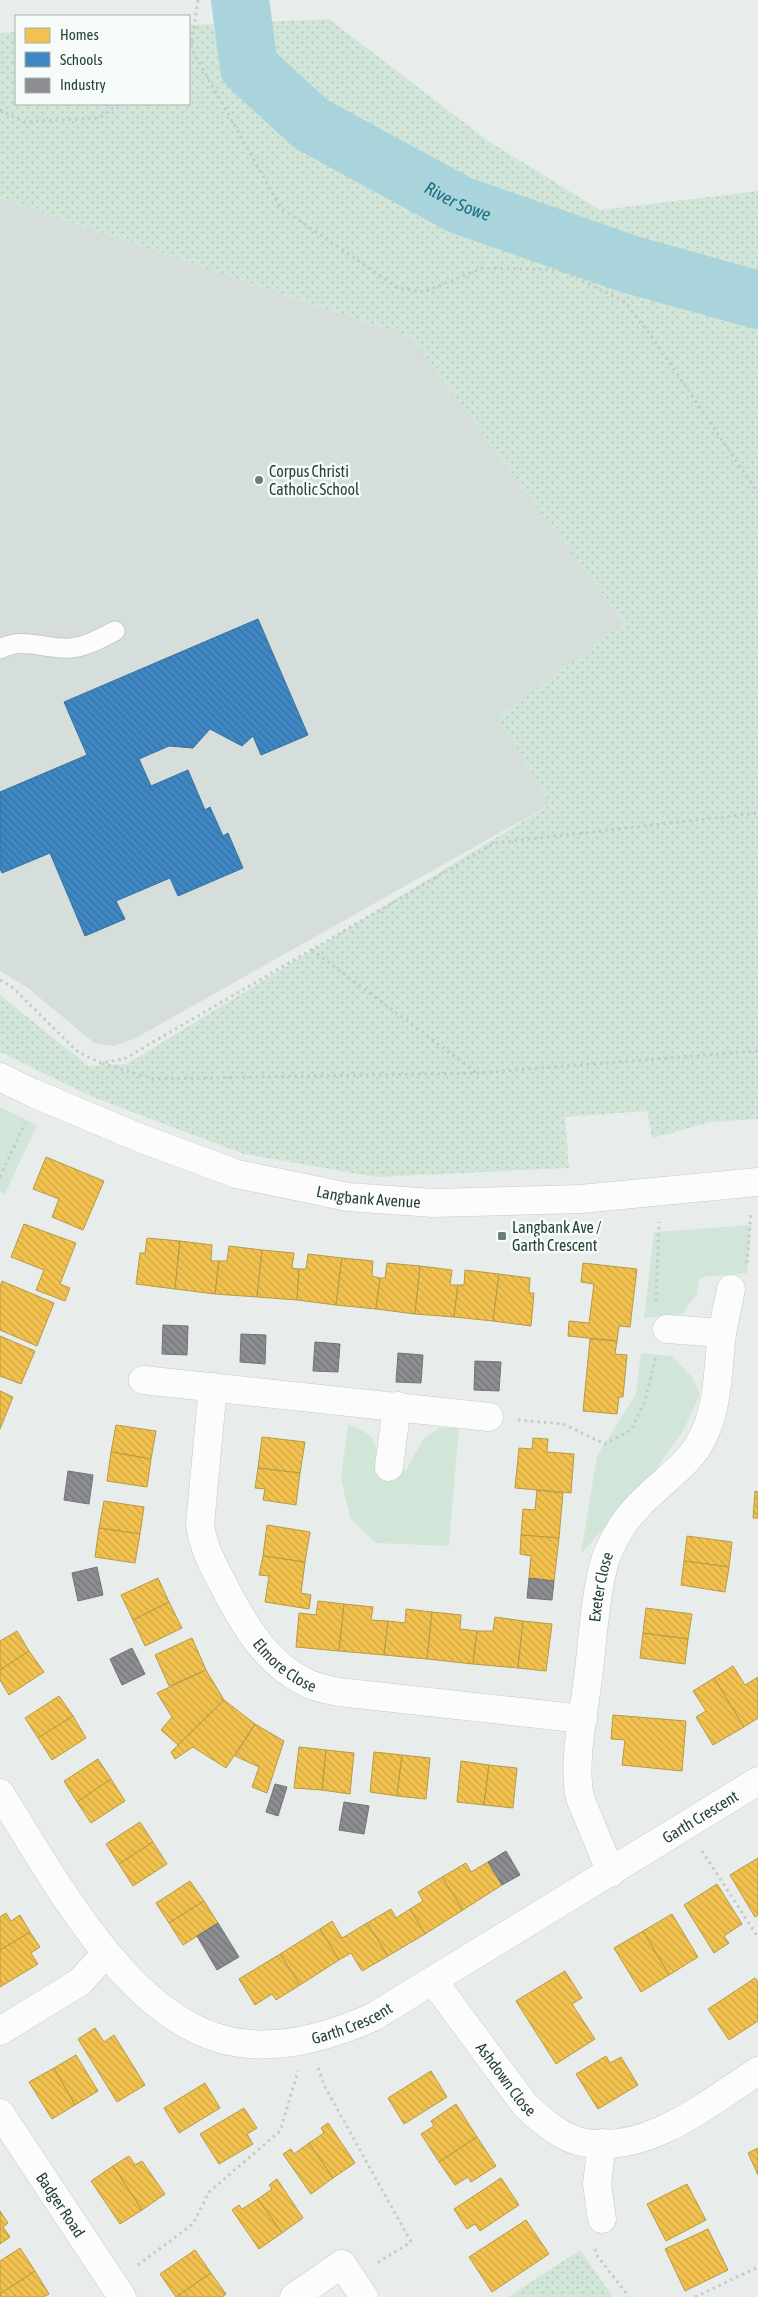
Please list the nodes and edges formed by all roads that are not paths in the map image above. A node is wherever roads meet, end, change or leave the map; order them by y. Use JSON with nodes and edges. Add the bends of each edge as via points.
{"nodes":[{"id":1,"x":115,"y":632,"type":"dead end"},
{"id":2,"x":0,"y":649,"type":"edge"},
{"id":3,"x":0,"y":1077,"type":"edge"},
{"id":4,"x":757,"y":1182,"type":"edge"},
{"id":5,"x":731,"y":1289,"type":"road end"},
{"id":6,"x":667,"y":1329,"type":"road end"},
{"id":7,"x":722,"y":1333,"type":"junction"},
{"id":8,"x":143,"y":1380,"type":"dead end"},
{"id":9,"x":214,"y":1387,"type":"junction"},
{"id":10,"x":397,"y":1406,"type":"junction"},
{"id":11,"x":489,"y":1417,"type":"road end"},
{"id":12,"x":389,"y":1467,"type":"dead end"},
{"id":13,"x":583,"y":1719,"type":"junction"},
{"id":14,"x":758,"y":1780,"type":"edge"},
{"id":15,"x":0,"y":1793,"type":"edge"},
{"id":16,"x":611,"y":1873,"type":"junction"},
{"id":17,"x":106,"y":1953,"type":"junction"},
{"id":18,"x":434,"y":1982,"type":"junction"},
{"id":19,"x":0,"y":2031,"type":"edge"},
{"id":20,"x":758,"y":2071,"type":"edge"},
{"id":21,"x":0,"y":2113,"type":"edge"},
{"id":22,"x":602,"y":2143,"type":"junction"},
{"id":23,"x":602,"y":2219,"type":"road end"},
{"id":24,"x":357,"y":2288,"type":"edge"},
{"id":25,"x":118,"y":2290,"type":"edge"},
{"id":26,"x":294,"y":2297,"type":"edge"}],
"edges":[{"from":1,"to":2,"type":"lane","via":[[86,645],[69,648],[28,642]]},
{"from":3,"to":4,"type":"street","name":"Langbank Avenue","via":[[140,1138],[237,1174],[348,1197],[433,1203],[580,1199]]},
{"from":5,"to":7,"type":"street","name":"Exeter Close"},
{"from":6,"to":7,"type":"street"},
{"from":7,"to":13,"type":"street","name":"Exeter Close","via":[[715,1399],[702,1440],[690,1457],[627,1519],[618,1531],[604,1564]]},
{"from":8,"to":9,"type":"street"},
{"from":9,"to":10,"type":"street"},
{"from":9,"to":13,"type":"street","name":"Elmore Close","via":[[201,1537],[240,1618],[273,1660],[311,1685],[339,1692]]},
{"from":10,"to":11,"type":"street"},
{"from":10,"to":12,"type":"street"},
{"from":13,"to":16,"type":"street","name":"Exeter Close","via":[[577,1786]]},
{"from":14,"to":16,"type":"street","name":"Garth Crescent"},
{"from":15,"to":17,"type":"street","name":"Garth Crescent"},
{"from":16,"to":18,"type":"street","name":"Garth Crescent"},
{"from":17,"to":18,"type":"street","name":"Garth Crescent","via":[[119,1969],[165,2009],[190,2026],[243,2044],[307,2039],[348,2028],[373,2018]]},
{"from":17,"to":19,"type":"street","via":[[80,1982]]},
{"from":18,"to":22,"type":"street","name":"Ashdown Close","via":[[525,2105],[565,2136],[586,2143]]},
{"from":20,"to":22,"type":"street","name":"Ashdown Close","via":[[663,2129],[641,2137]]},
{"from":21,"to":25,"type":"street","name":"Badger Road"},
{"from":22,"to":23,"type":"street","via":[[597,2184]]},
{"from":24,"to":26,"type":"street","via":[[342,2264]]}]}
